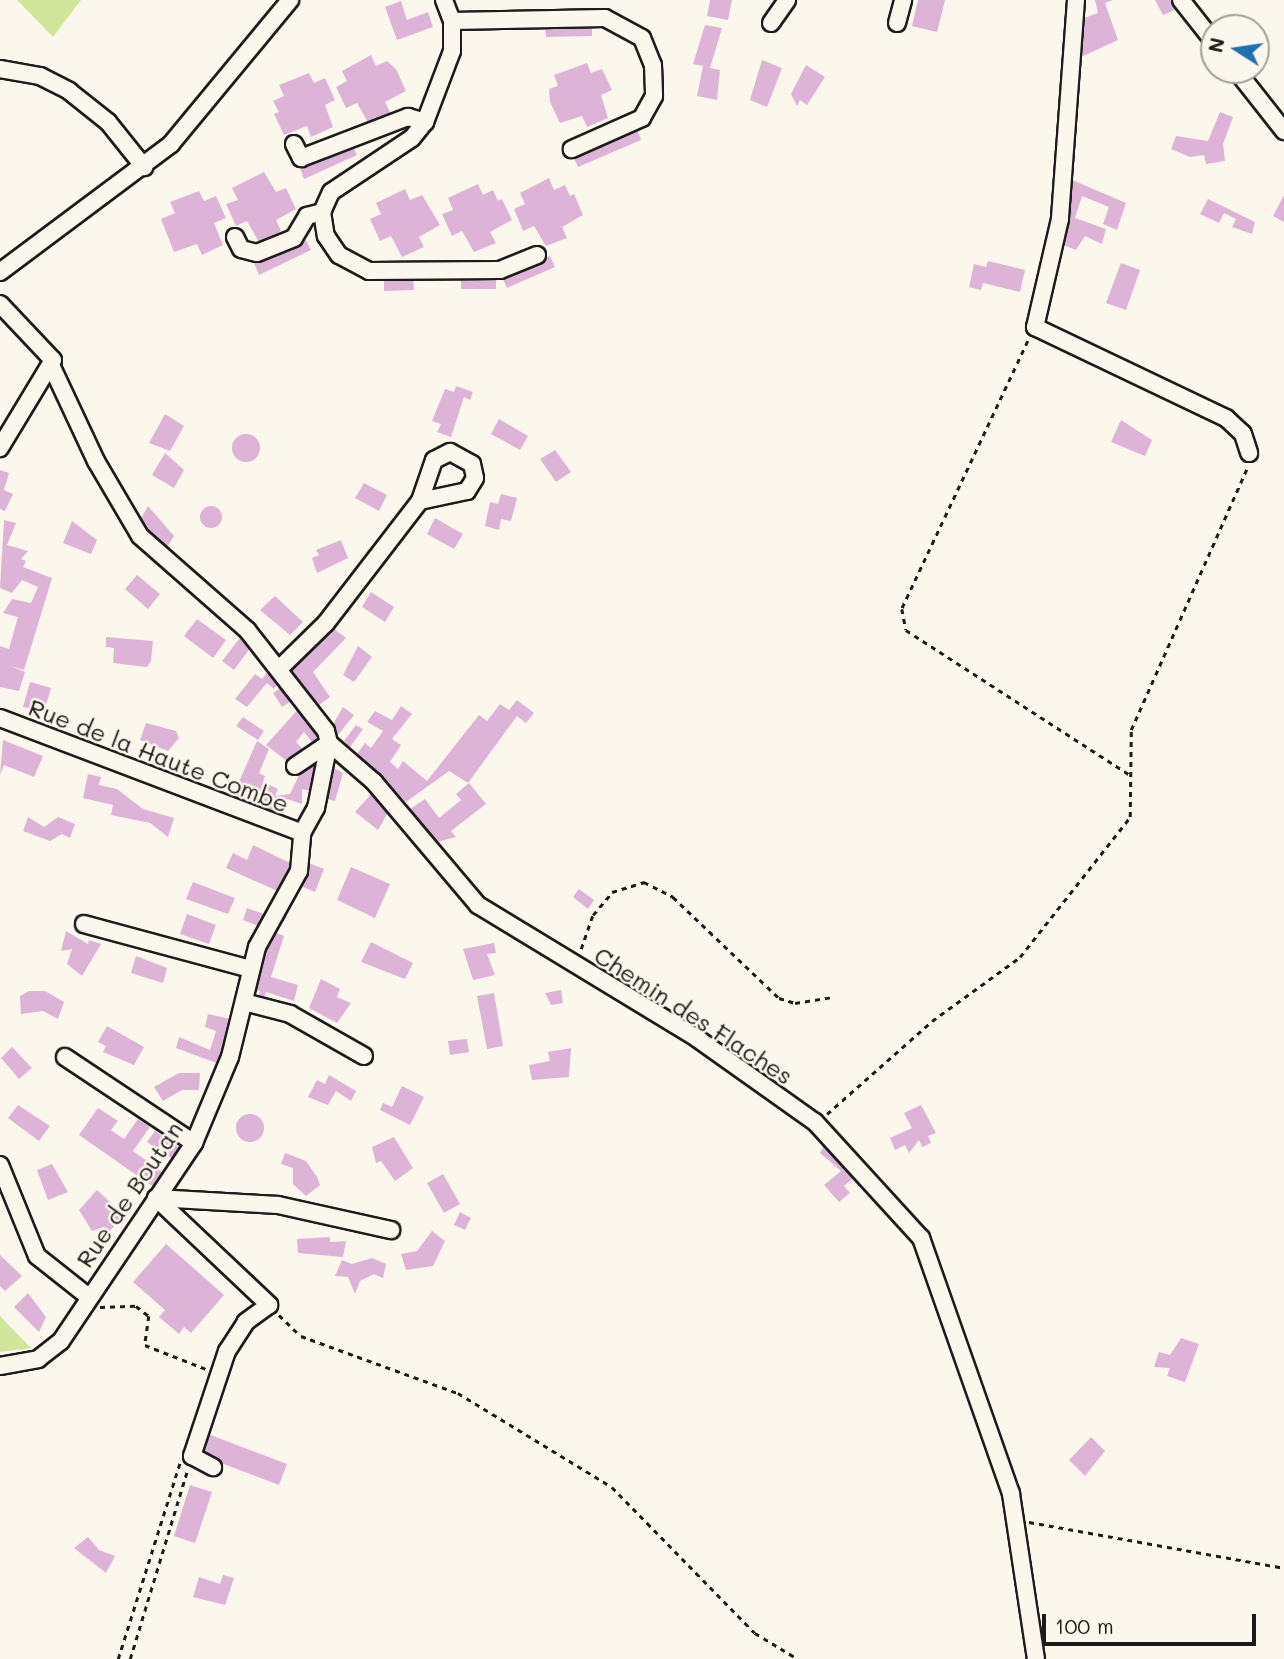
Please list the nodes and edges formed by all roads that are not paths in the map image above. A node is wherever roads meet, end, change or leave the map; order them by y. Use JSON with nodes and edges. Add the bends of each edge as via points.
{"nodes":[{"id":1,"x":290,"y":0,"type":"edge"},
{"id":2,"x":444,"y":0,"type":"edge"},
{"id":3,"x":787,"y":0,"type":"edge"},
{"id":4,"x":903,"y":0,"type":"edge"},
{"id":5,"x":1076,"y":0,"type":"edge"},
{"id":6,"x":1181,"y":0,"type":"edge"},
{"id":7,"x":452,"y":21,"type":"junction"},
{"id":8,"x":771,"y":23,"type":"dead end"},
{"id":9,"x":897,"y":23,"type":"dead end"},
{"id":10,"x":1200,"y":24,"type":"edge"},
{"id":11,"x":0,"y":69,"type":"edge"},
{"id":12,"x":1247,"y":84,"type":"edge"},
{"id":13,"x":425,"y":122,"type":"junction"},
{"id":14,"x":1284,"y":131,"type":"edge"},
{"id":15,"x":293,"y":144,"type":"dead end"},
{"id":16,"x":572,"y":149,"type":"dead end"},
{"id":17,"x":144,"y":167,"type":"junction"},
{"id":18,"x":322,"y":212,"type":"junction"},
{"id":19,"x":235,"y":237,"type":"dead end"},
{"id":20,"x":537,"y":255,"type":"dead end"},
{"id":21,"x":0,"y":272,"type":"edge"},
{"id":22,"x":0,"y":304,"type":"edge"},
{"id":23,"x":52,"y":367,"type":"junction"},
{"id":24,"x":0,"y":448,"type":"edge"},
{"id":25,"x":1249,"y":453,"type":"road end"},
{"id":26,"x":420,"y":501,"type":"dead end"},
{"id":27,"x":280,"y":668,"type":"junction"},
{"id":28,"x":0,"y":718,"type":"edge"},
{"id":29,"x":329,"y":743,"type":"junction"},
{"id":30,"x":295,"y":766,"type":"dead end"},
{"id":31,"x":302,"y":834,"type":"junction"},
{"id":32,"x":84,"y":925,"type":"dead end"},
{"id":33,"x":251,"y":969,"type":"junction"},
{"id":34,"x":244,"y":1002,"type":"junction"},
{"id":35,"x":65,"y":1056,"type":"dead end"},
{"id":36,"x":364,"y":1056,"type":"dead end"},
{"id":37,"x":194,"y":1143,"type":"junction"},
{"id":38,"x":0,"y":1165,"type":"edge"},
{"id":39,"x":156,"y":1198,"type":"junction"},
{"id":40,"x":391,"y":1230,"type":"dead end"},
{"id":41,"x":86,"y":1302,"type":"junction"},
{"id":42,"x":0,"y":1366,"type":"edge"},
{"id":43,"x":213,"y":1467,"type":"dead end"},
{"id":44,"x":1036,"y":1659,"type":"edge"}],
"edges":[{"from":1,"to":17,"type":"street","via":[[171,144]]},
{"from":2,"to":7,"type":"street"},
{"from":3,"to":8,"type":"street"},
{"from":4,"to":9,"type":"street"},
{"from":5,"to":25,"type":"street","via":[[1060,219],[1035,327],[1226,418],[1243,434]]},
{"from":6,"to":10,"type":"street"},
{"from":7,"to":13,"type":"street","via":[[452,51]]},
{"from":7,"to":16,"type":"street","via":[[604,18],[642,38],[653,65],[654,96],[642,118]]},
{"from":11,"to":17,"type":"street","via":[[40,76],[68,91],[108,122]]},
{"from":12,"to":14,"type":"street"},
{"from":13,"to":15,"type":"street","via":[[408,117],[301,158]]},
{"from":13,"to":18,"type":"street","via":[[412,138],[331,192]]},
{"from":17,"to":21,"type":"street"},
{"from":18,"to":19,"type":"street","via":[[307,216],[294,238],[257,253],[241,250]]},
{"from":18,"to":20,"type":"street","via":[[326,236],[339,255],[369,271],[499,270]]},
{"from":22,"to":23,"type":"street","via":[[50,353]]},
{"from":23,"to":24,"type":"street"},
{"from":23,"to":27,"type":"street","via":[[96,461],[140,536],[247,630]]},
{"from":26,"to":27,"type":"street","via":[[326,623]]},
{"from":27,"to":29,"type":"street","via":[[326,731]]},
{"from":28,"to":31,"type":"street","name":"Rue de la Haute Combe"},
{"from":29,"to":30,"type":"street"},
{"from":29,"to":31,"type":"street","name":"Rue de Boutan","via":[[316,808]]},
{"from":29,"to":44,"type":"street","name":"Chemin des Flaches","via":[[374,782],[478,905],[698,1038],[815,1122],[921,1238],[1010,1494]]},
{"from":31,"to":33,"type":"street","name":"Rue de Boutan","via":[[299,871],[257,947]]},
{"from":32,"to":33,"type":"street"},
{"from":33,"to":34,"type":"street","name":"Rue de Boutan"},
{"from":34,"to":36,"type":"street","via":[[290,1014]]},
{"from":34,"to":37,"type":"street","name":"Rue de Boutan","via":[[230,1057]]},
{"from":35,"to":37,"type":"street"},
{"from":37,"to":39,"type":"street","name":"Rue de Boutan"},
{"from":38,"to":41,"type":"street","via":[[37,1256]]},
{"from":39,"to":40,"type":"street","via":[[278,1205]]},
{"from":39,"to":41,"type":"street","name":"Rue de Boutan"},
{"from":39,"to":43,"type":"street","via":[[269,1305],[246,1322],[227,1351],[186,1458]]},
{"from":41,"to":42,"type":"street","name":"Rue de Boutan","via":[[61,1341],[38,1359]]}]}
